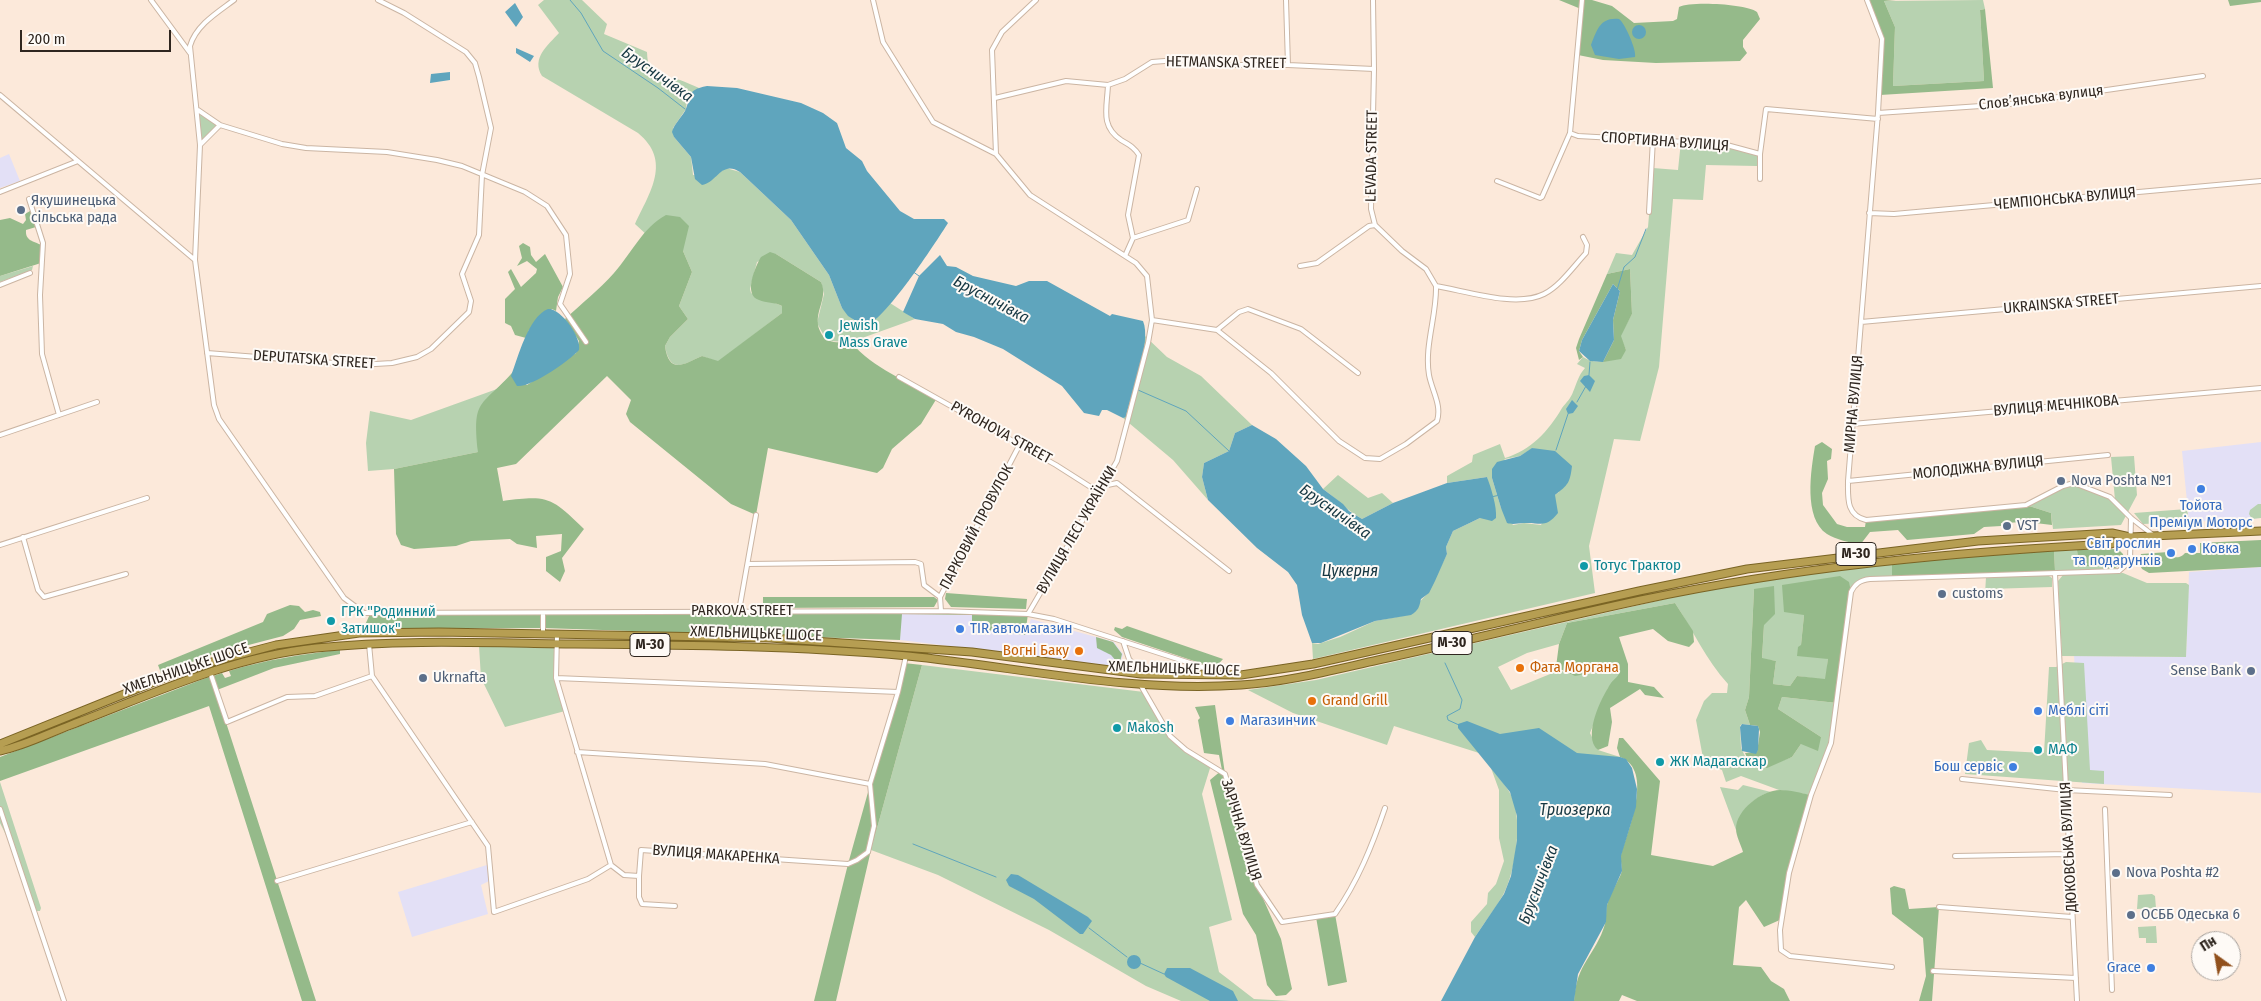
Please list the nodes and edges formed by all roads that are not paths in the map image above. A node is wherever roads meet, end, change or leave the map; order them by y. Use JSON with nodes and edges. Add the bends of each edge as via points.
{"nodes":[{"id":1,"x":151,"y":0,"type":"edge"},
{"id":2,"x":234,"y":0,"type":"edge"},
{"id":3,"x":378,"y":0,"type":"edge"},
{"id":4,"x":873,"y":0,"type":"edge"},
{"id":5,"x":1036,"y":0,"type":"edge"},
{"id":6,"x":1286,"y":0,"type":"edge"},
{"id":7,"x":1373,"y":0,"type":"edge"},
{"id":8,"x":1582,"y":0,"type":"edge"},
{"id":9,"x":1867,"y":0,"type":"edge"},
{"id":10,"x":190,"y":53,"type":"junction"},
{"id":11,"x":1288,"y":65,"type":"junction"},
{"id":12,"x":1374,"y":69,"type":"junction"},
{"id":13,"x":2203,"y":76,"type":"dead end"},
{"id":14,"x":1108,"y":85,"type":"junction"},
{"id":15,"x":0,"y":95,"type":"edge"},
{"id":16,"x":995,"y":98,"type":"junction"},
{"id":17,"x":198,"y":110,"type":"junction"},
{"id":18,"x":1878,"y":113,"type":"junction"},
{"id":19,"x":1878,"y":119,"type":"junction"},
{"id":20,"x":220,"y":126,"type":"junction"},
{"id":21,"x":1570,"y":133,"type":"junction"},
{"id":22,"x":1654,"y":140,"type":"junction"},
{"id":23,"x":200,"y":145,"type":"junction"},
{"id":24,"x":996,"y":154,"type":"junction"},
{"id":25,"x":1760,"y":154,"type":"junction"},
{"id":26,"x":78,"y":161,"type":"junction"},
{"id":27,"x":482,"y":175,"type":"junction"},
{"id":28,"x":1760,"y":180,"type":"dead end"},
{"id":29,"x":1497,"y":181,"type":"dead end"},
{"id":30,"x":2261,"y":181,"type":"edge"},
{"id":31,"x":1197,"y":189,"type":"dead end"},
{"id":32,"x":0,"y":192,"type":"edge"},
{"id":33,"x":29,"y":199,"type":"dead end"},
{"id":34,"x":1649,"y":212,"type":"dead end"},
{"id":35,"x":1869,"y":213,"type":"junction"},
{"id":36,"x":1375,"y":225,"type":"junction"},
{"id":37,"x":1583,"y":237,"type":"dead end"},
{"id":38,"x":1133,"y":238,"type":"junction"},
{"id":39,"x":1126,"y":256,"type":"junction"},
{"id":40,"x":195,"y":260,"type":"junction"},
{"id":41,"x":1300,"y":266,"type":"dead end"},
{"id":42,"x":30,"y":273,"type":"dead end"},
{"id":43,"x":0,"y":286,"type":"edge"},
{"id":44,"x":1436,"y":286,"type":"junction"},
{"id":45,"x":2261,"y":286,"type":"edge"},
{"id":46,"x":1152,"y":320,"type":"junction"},
{"id":47,"x":1861,"y":322,"type":"junction"},
{"id":48,"x":1217,"y":330,"type":"junction"},
{"id":49,"x":586,"y":342,"type":"dead end"},
{"id":50,"x":207,"y":353,"type":"junction"},
{"id":51,"x":1358,"y":373,"type":"dead end"},
{"id":52,"x":899,"y":377,"type":"dead end"},
{"id":53,"x":2261,"y":388,"type":"edge"},
{"id":54,"x":97,"y":402,"type":"dead end"},
{"id":55,"x":59,"y":415,"type":"junction"},
{"id":56,"x":1852,"y":424,"type":"junction"},
{"id":57,"x":0,"y":435,"type":"edge"},
{"id":58,"x":1020,"y":444,"type":"junction"},
{"id":59,"x":2108,"y":456,"type":"dead end"},
{"id":60,"x":1848,"y":481,"type":"junction"},
{"id":61,"x":1103,"y":486,"type":"junction"},
{"id":62,"x":1100,"y":493,"type":"junction"},
{"id":63,"x":147,"y":498,"type":"dead end"},
{"id":64,"x":756,"y":515,"type":"dead end"},
{"id":65,"x":2131,"y":518,"type":"junction"},
{"id":66,"x":2261,"y":531,"type":"edge"},
{"id":67,"x":2154,"y":536,"type":"junction"},
{"id":68,"x":23,"y":537,"type":"junction"},
{"id":69,"x":2130,"y":537,"type":"junction"},
{"id":70,"x":0,"y":544,"type":"edge"},
{"id":71,"x":748,"y":564,"type":"junction"},
{"id":72,"x":1229,"y":571,"type":"dead end"},
{"id":73,"x":126,"y":574,"type":"dead end"},
{"id":74,"x":2055,"y":574,"type":"junction"},
{"id":75,"x":940,"y":597,"type":"junction"},
{"id":76,"x":738,"y":611,"type":"junction"},
{"id":77,"x":941,"y":611,"type":"junction"},
{"id":78,"x":543,"y":612,"type":"junction"},
{"id":79,"x":1028,"y":614,"type":"junction"},
{"id":80,"x":368,"y":633,"type":"junction"},
{"id":81,"x":542,"y":634,"type":"junction"},
{"id":82,"x":557,"y":634,"type":"junction"},
{"id":83,"x":1123,"y":640,"type":"junction"},
{"id":84,"x":369,"y":644,"type":"junction"},
{"id":85,"x":557,"y":644,"type":"junction"},
{"id":86,"x":906,"y":656,"type":"junction"},
{"id":87,"x":210,"y":672,"type":"junction"},
{"id":88,"x":1141,"y":674,"type":"junction"},
{"id":89,"x":372,"y":676,"type":"junction"},
{"id":90,"x":1228,"y":676,"type":"junction"},
{"id":91,"x":556,"y":678,"type":"junction"},
{"id":92,"x":1140,"y":684,"type":"junction"},
{"id":93,"x":898,"y":692,"type":"junction"},
{"id":94,"x":0,"y":744,"type":"edge"},
{"id":95,"x":0,"y":752,"type":"edge"},
{"id":96,"x":577,"y":752,"type":"junction"},
{"id":97,"x":1962,"y":779,"type":"dead end"},
{"id":98,"x":870,"y":784,"type":"junction"},
{"id":99,"x":2066,"y":790,"type":"junction"},
{"id":100,"x":2170,"y":795,"type":"dead end"},
{"id":101,"x":1386,"y":808,"type":"dead end"},
{"id":102,"x":0,"y":809,"type":"edge"},
{"id":103,"x":2105,"y":809,"type":"dead end"},
{"id":104,"x":472,"y":822,"type":"junction"},
{"id":105,"x":2069,"y":854,"type":"junction"},
{"id":106,"x":1955,"y":856,"type":"dead end"},
{"id":107,"x":611,"y":865,"type":"junction"},
{"id":108,"x":639,"y":876,"type":"junction"},
{"id":109,"x":277,"y":881,"type":"dead end"},
{"id":110,"x":675,"y":906,"type":"dead end"},
{"id":111,"x":1939,"y":907,"type":"dead end"},
{"id":112,"x":2072,"y":917,"type":"junction"},
{"id":113,"x":1892,"y":967,"type":"dead end"},
{"id":114,"x":1933,"y":971,"type":"dead end"},
{"id":115,"x":2076,"y":978,"type":"junction"},
{"id":116,"x":2112,"y":990,"type":"dead end"},
{"id":117,"x":64,"y":1001,"type":"edge"},
{"id":118,"x":2077,"y":1001,"type":"edge"}],
"edges":[{"from":1,"to":10,"type":"street"},
{"from":2,"to":10,"type":"street","via":[[202,27],[192,41]]},
{"from":3,"to":27,"type":"street","via":[[466,52],[475,63],[491,128]]},
{"from":4,"to":24,"type":"street","via":[[882,42],[933,122]]},
{"from":5,"to":16,"type":"street","via":[[1002,32],[992,50]]},
{"from":6,"to":11,"type":"street"},
{"from":7,"to":12,"type":"street","name":"LEVADA STREET"},
{"from":8,"to":21,"type":"street"},
{"from":9,"to":18,"type":"street","name":"МИРНА ВУЛИЦЯ","via":[[1882,34]]},
{"from":10,"to":17,"type":"street"},
{"from":11,"to":12,"type":"street","name":"HETMANSKA STREET"},
{"from":11,"to":14,"type":"street","name":"HETMANSKA STREET","via":[[1217,65],[1190,60],[1152,62]]},
{"from":12,"to":36,"type":"street","name":"LEVADA STREET","via":[[1371,209]]},
{"from":13,"to":18,"type":"street","name":"Словʼянська вулиця","via":[[2010,104]]},
{"from":14,"to":16,"type":"street","via":[[1066,81]]},
{"from":14,"to":38,"type":"street","via":[[1107,127],[1134,147],[1139,155],[1128,215]]},
{"from":15,"to":26,"type":"street"},
{"from":16,"to":24,"type":"street"},
{"from":17,"to":20,"type":"street"},
{"from":17,"to":23,"type":"street"},
{"from":18,"to":19,"type":"street","name":"МИРНА ВУЛИЦЯ"},
{"from":19,"to":25,"type":"street","via":[[1766,109]]},
{"from":19,"to":35,"type":"street","name":"МИРНА ВУЛИЦЯ"},
{"from":20,"to":23,"type":"street"},
{"from":20,"to":27,"type":"street","via":[[288,145],[405,154],[446,162]]},
{"from":21,"to":22,"type":"street","name":"СПОРТИВНА ВУЛИЦЯ"},
{"from":21,"to":29,"type":"street","via":[[1541,198]]},
{"from":22,"to":25,"type":"street","name":"СПОРТИВНА ВУЛИЦЯ","via":[[1723,144]]},
{"from":22,"to":34,"type":"street"},
{"from":23,"to":40,"type":"street"},
{"from":24,"to":39,"type":"street","name":"ВУЛИЦЯ ЛЕСІ УКРАЇНКИ","via":[[1030,195]]},
{"from":25,"to":28,"type":"street"},
{"from":26,"to":32,"type":"street"},
{"from":26,"to":40,"type":"street"},
{"from":27,"to":49,"type":"street","via":[[535,197],[547,206],[563,228],[570,274],[560,304]]},
{"from":27,"to":50,"type":"street","name":"DEPUTATSKA STREET","via":[[479,235],[462,274],[471,308],[466,318],[431,349],[413,358],[373,366]]},
{"from":30,"to":35,"type":"street","name":"ЧЕМПІОНСЬКА ВУЛИЦЯ","via":[[1894,214]]},
{"from":31,"to":38,"type":"street","via":[[1188,220]]},
{"from":33,"to":55,"type":"street","via":[[44,243],[40,295],[42,354]]},
{"from":35,"to":47,"type":"street","name":"МИРНА ВУЛИЦЯ"},
{"from":36,"to":41,"type":"street","via":[[1317,263]]},
{"from":36,"to":44,"type":"street","via":[[1426,269]]},
{"from":37,"to":44,"type":"street","via":[[1586,253],[1545,293],[1529,300]]},
{"from":38,"to":39,"type":"street"},
{"from":39,"to":46,"type":"street","name":"ВУЛИЦЯ ЛЕСІ УКРАЇНКИ","via":[[1147,276]]},
{"from":40,"to":50,"type":"street"},
{"from":42,"to":43,"type":"street"},
{"from":44,"to":48,"type":"street","via":[[1428,355],[1429,375],[1439,414],[1437,421],[1380,459],[1365,458],[1339,440],[1271,372]]},
{"from":45,"to":47,"type":"street","name":"UKRAINSKA STREET"},
{"from":46,"to":48,"type":"street"},
{"from":46,"to":61,"type":"street","name":"ВУЛИЦЯ ЛЕСІ УКРАЇНКИ","via":[[1125,436],[1117,462]]},
{"from":47,"to":56,"type":"street","name":"МИРНА ВУЛИЦЯ"},
{"from":48,"to":51,"type":"street","via":[[1239,312],[1248,309],[1301,329]]},
{"from":50,"to":78,"type":"street","name":"PARKOVA STREET","via":[[214,406],[220,419],[344,598],[358,609],[370,614]]},
{"from":52,"to":58,"type":"street","name":"PYROHOVA STREET"},
{"from":53,"to":56,"type":"street","name":"ВУЛИЦЯ МЕЧНІКОВА"},
{"from":54,"to":55,"type":"street"},
{"from":55,"to":57,"type":"street"},
{"from":56,"to":60,"type":"street","name":"МИРНА ВУЛИЦЯ"},
{"from":58,"to":62,"type":"street","name":"PYROHOVA STREET"},
{"from":58,"to":75,"type":"street","name":"ПАРКОВИЙ ПРОВУЛОК"},
{"from":59,"to":60,"type":"street","name":"МОЛОДІЖНА ВУЛИЦЯ"},
{"from":60,"to":65,"type":"street","name":"МИРНА ВУЛИЦЯ","via":[[1850,508],[1866,520],[2026,505],[2074,483],[2110,497]]},
{"from":61,"to":62,"type":"street","name":"ВУЛИЦЯ ЛЕСІ УКРАЇНКИ"},
{"from":61,"to":72,"type":"street","via":[[1117,483]]},
{"from":62,"to":79,"type":"street","name":"ВУЛИЦЯ ЛЕСІ УКРАЇНКИ"},
{"from":63,"to":68,"type":"street"},
{"from":64,"to":71,"type":"street"},
{"from":65,"to":67,"type":"street","name":"МИРНА ВУЛИЦЯ"},
{"from":65,"to":69,"type":"street"},
{"from":66,"to":67,"type":"highway","number":"М-30"},
{"from":67,"to":69,"type":"highway","number":"М-30"},
{"from":68,"to":70,"type":"street"},
{"from":68,"to":73,"type":"street","via":[[38,590],[44,597]]},
{"from":69,"to":74,"type":"street","via":[[2130,561],[2124,568],[2113,572]]},
{"from":69,"to":90,"type":"highway","name":"ХМЕЛЬНИЦЬКЕ ШОСЕ","number":"М-30","via":[[2112,533],[1978,541],[1747,570],[1314,664]]},
{"from":69,"to":92,"type":"highway","name":"ХМЕЛЬНИЦЬКЕ ШОСЕ","number":"М-30","via":[[2111,544],[1888,560],[1748,580],[1642,600],[1315,674],[1244,685]]},
{"from":71,"to":75,"type":"street","via":[[915,562],[924,568],[924,585]]},
{"from":71,"to":76,"type":"street"},
{"from":74,"to":99,"type":"street","name":"ДЮКОВСЬКА ВУЛИЦЯ"},
{"from":74,"to":113,"type":"street","via":[[1870,579],[1859,582],[1851,592],[1831,743],[1811,795],[1789,872],[1780,930],[1781,950],[1790,956]]},
{"from":75,"to":77,"type":"street","name":"ПАРКОВИЙ ПРОВУЛОК"},
{"from":76,"to":77,"type":"street","name":"PARKOVA STREET"},
{"from":76,"to":78,"type":"street","name":"PARKOVA STREET"},
{"from":77,"to":79,"type":"street","name":"PARKOVA STREET"},
{"from":78,"to":81,"type":"street"},
{"from":79,"to":83,"type":"street","name":"PARKOVA STREET"},
{"from":80,"to":81,"type":"highway","name":"ХМЕЛЬНИЦЬКЕ ШОСЕ","number":"М-30"},
{"from":80,"to":84,"type":"highway"},
{"from":80,"to":94,"type":"highway","name":"ХМЕЛЬНИЦЬКЕ ШОСЕ","number":"М-30","via":[[276,645],[214,661]]},
{"from":81,"to":82,"type":"highway","name":"ХМЕЛЬНИЦЬКЕ ШОСЕ","number":"М-30"},
{"from":82,"to":85,"type":"street"},
{"from":82,"to":88,"type":"highway","name":"ХМЕЛЬНИЦЬКЕ ШОСЕ","number":"М-30","via":[[863,643],[972,652]]},
{"from":83,"to":88,"type":"street","via":[[1129,659]]},
{"from":83,"to":90,"type":"street","name":"PARKOVA STREET"},
{"from":84,"to":85,"type":"highway","name":"ХМЕЛЬНИЦЬКЕ ШОСЕ","number":"М-30"},
{"from":84,"to":87,"type":"highway","name":"ХМЕЛЬНИЦЬКЕ ШОСЕ","number":"М-30","via":[[296,650]]},
{"from":84,"to":89,"type":"street"},
{"from":85,"to":86,"type":"highway","name":"ХМЕЛЬНИЦЬКЕ ШОСЕ","number":"М-30","via":[[770,647]]},
{"from":85,"to":91,"type":"street"},
{"from":86,"to":92,"type":"highway","name":"ХМЕЛЬНИЦЬКЕ ШОСЕ","number":"М-30"},
{"from":86,"to":93,"type":"street"},
{"from":87,"to":89,"type":"street","via":[[227,722],[287,697],[315,696]]},
{"from":87,"to":95,"type":"highway","name":"ХМЕЛЬНИЦЬКЕ ШОСЕ","number":"М-30"},
{"from":88,"to":90,"type":"highway","name":"ХМЕЛЬНИЦЬКЕ ШОСЕ","number":"М-30"},
{"from":88,"to":92,"type":"highway"},
{"from":89,"to":104,"type":"street"},
{"from":91,"to":93,"type":"street"},
{"from":91,"to":96,"type":"street"},
{"from":92,"to":101,"type":"street","name":"ЗАРІЧНА ВУЛИЦЯ","via":[[1170,736],[1225,774],[1257,885],[1282,922],[1335,914],[1369,855]]},
{"from":93,"to":98,"type":"street"},
{"from":96,"to":98,"type":"street","via":[[765,764]]},
{"from":96,"to":107,"type":"street"},
{"from":97,"to":99,"type":"street"},
{"from":98,"to":108,"type":"street","name":"ВУЛИЦЯ МАКАРЕНКА","via":[[874,826],[868,852],[848,864],[641,850]]},
{"from":99,"to":100,"type":"street"},
{"from":99,"to":105,"type":"street","name":"ДЮКОВСЬКА ВУЛИЦЯ"},
{"from":102,"to":117,"type":"street"},
{"from":103,"to":116,"type":"street"},
{"from":104,"to":107,"type":"street","via":[[490,850],[494,912],[585,880]]},
{"from":104,"to":109,"type":"street"},
{"from":105,"to":106,"type":"street"},
{"from":105,"to":112,"type":"street","name":"ДЮКОВСЬКА ВУЛИЦЯ"},
{"from":107,"to":108,"type":"street","name":"ВУЛИЦЯ МАКАРЕНКА","via":[[624,875]]},
{"from":108,"to":110,"type":"street","via":[[642,904]]},
{"from":111,"to":112,"type":"street"},
{"from":112,"to":115,"type":"street","name":"ДЮКОВСЬКА ВУЛИЦЯ"},
{"from":114,"to":115,"type":"street"},
{"from":115,"to":118,"type":"street","name":"ДЮКОВСЬКА ВУЛИЦЯ"}]}
